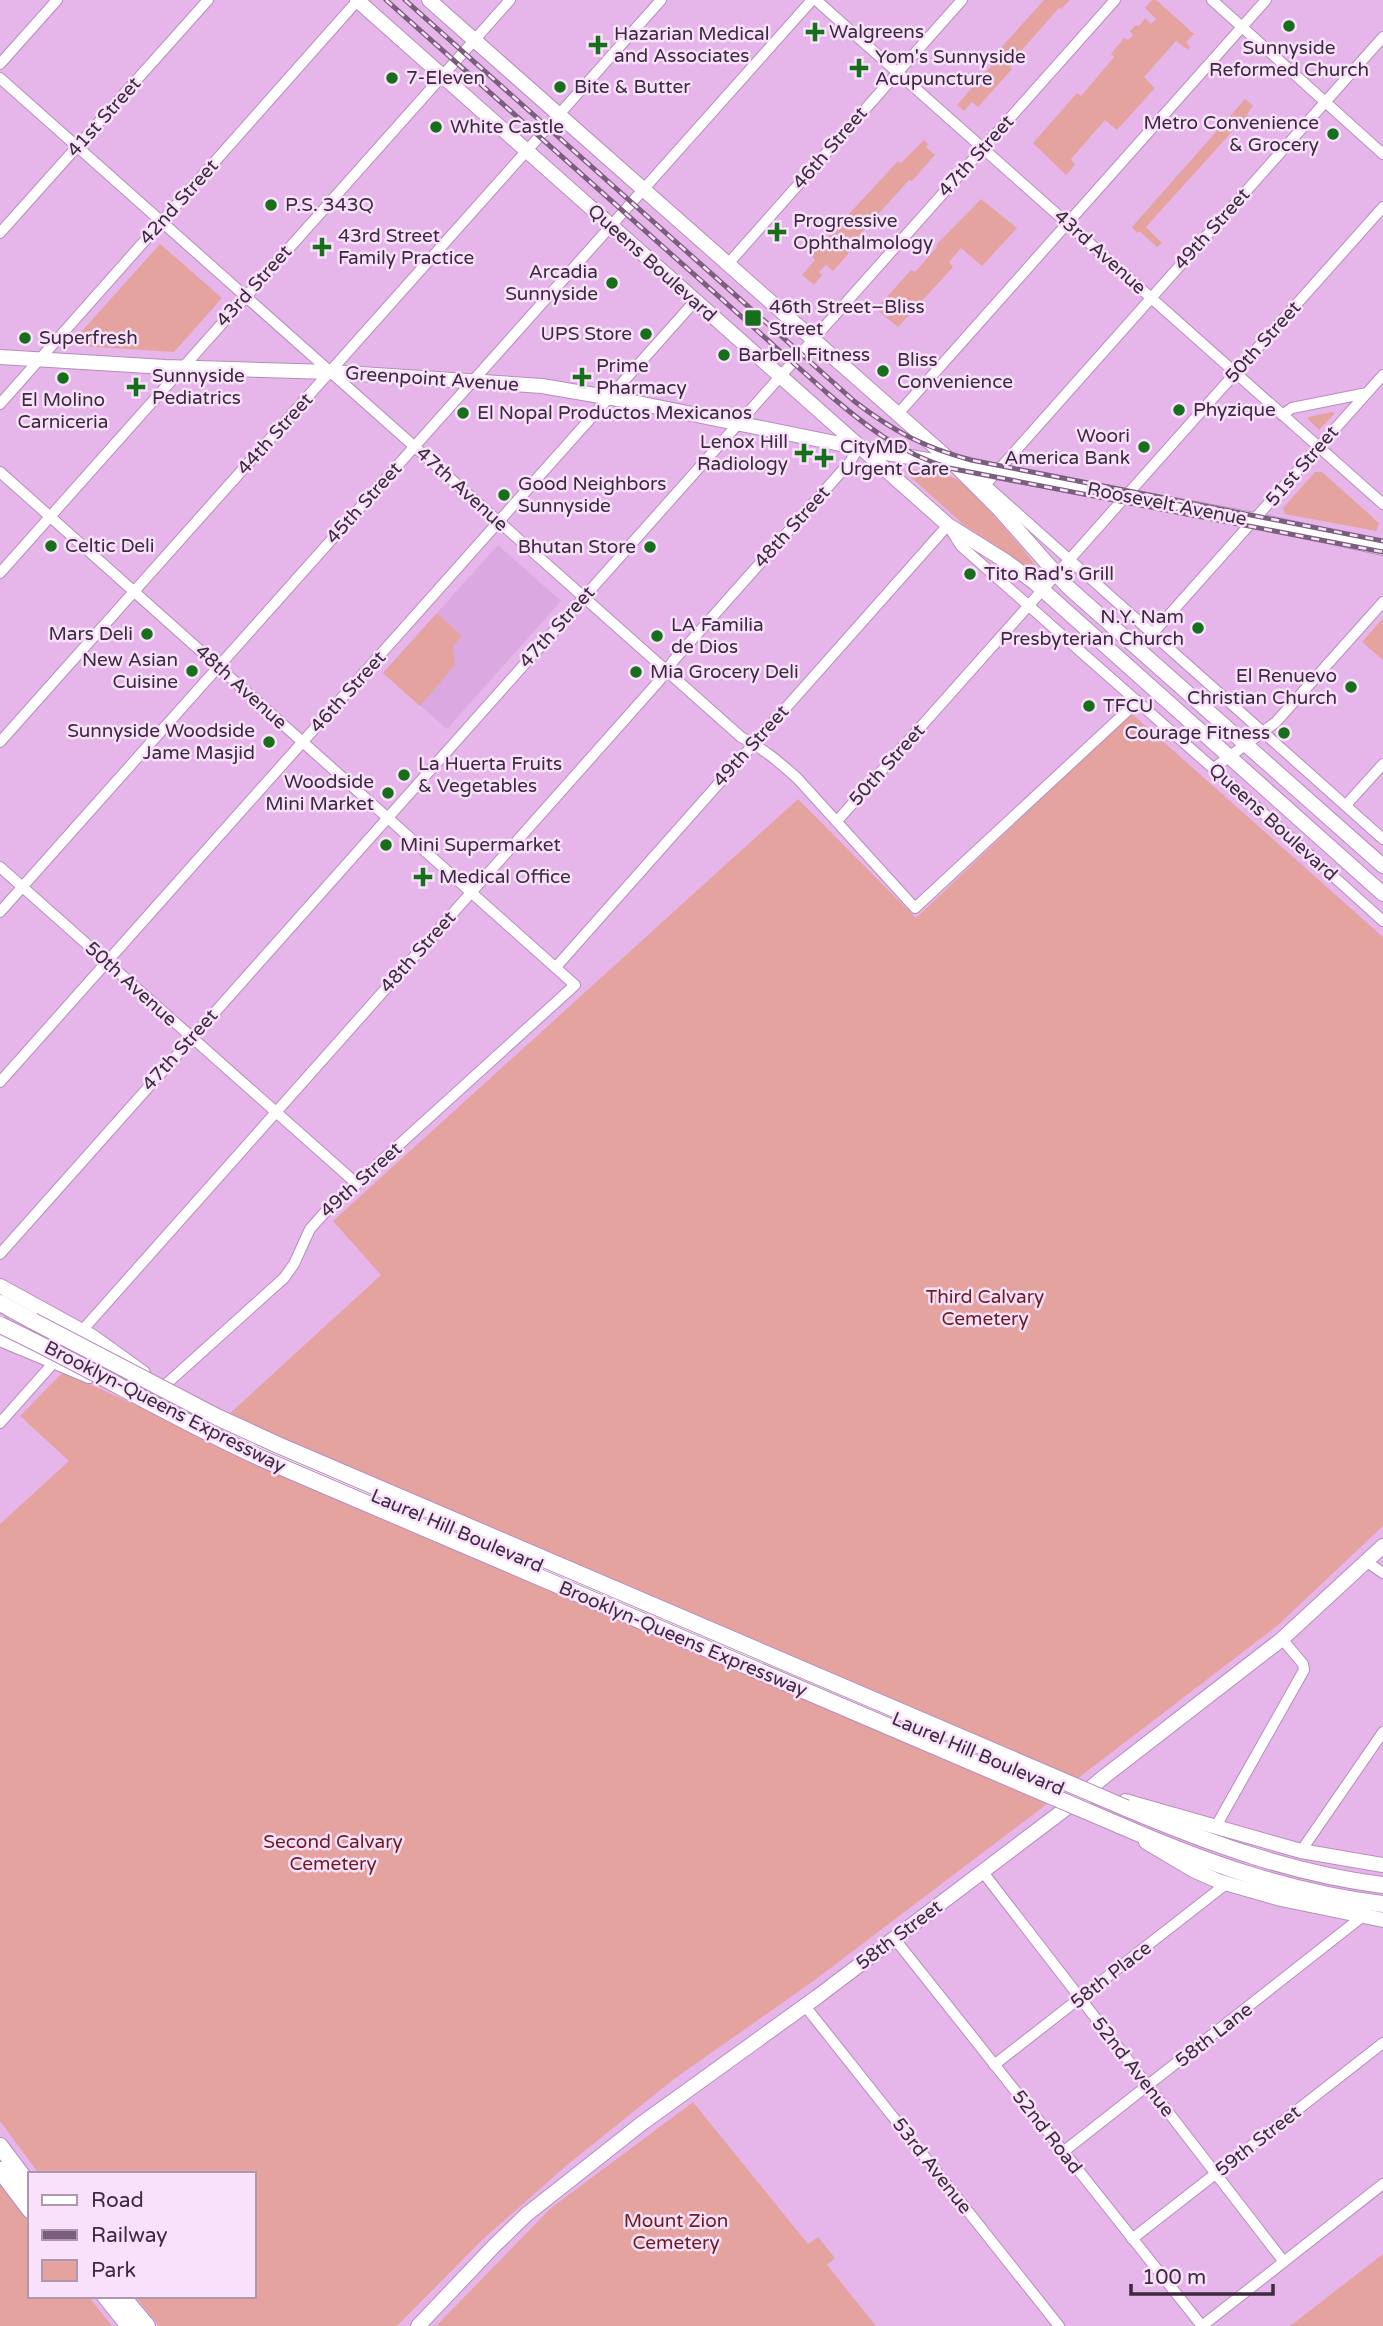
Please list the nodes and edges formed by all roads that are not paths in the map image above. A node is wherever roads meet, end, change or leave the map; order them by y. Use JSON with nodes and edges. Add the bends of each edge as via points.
{"nodes":[{"id":1,"x":57,"y":0,"type":"edge"},
{"id":2,"x":208,"y":0,"type":"edge"},
{"id":3,"x":357,"y":0,"type":"edge"},
{"id":4,"x":429,"y":0,"type":"edge"},
{"id":5,"x":510,"y":0,"type":"edge"},
{"id":6,"x":661,"y":0,"type":"edge"},
{"id":7,"x":814,"y":0,"type":"edge"},
{"id":8,"x":962,"y":0,"type":"edge"},
{"id":9,"x":1115,"y":0,"type":"edge"},
{"id":10,"x":1213,"y":0,"type":"edge"},
{"id":11,"x":1266,"y":0,"type":"edge"},
{"id":12,"x":1242,"y":26,"type":"junction"},
{"id":13,"x":1383,"y":37,"type":"edge"},
{"id":14,"x":474,"y":40,"type":"junction"},
{"id":15,"x":0,"y":64,"type":"edge"},
{"id":16,"x":897,"y":72,"type":"junction"},
{"id":17,"x":442,"y":76,"type":"junction"},
{"id":18,"x":0,"y":78,"type":"edge"},
{"id":19,"x":1326,"y":102,"type":"junction"},
{"id":20,"x":559,"y":115,"type":"junction"},
{"id":21,"x":77,"y":146,"type":"junction"},
{"id":22,"x":983,"y":148,"type":"junction"},
{"id":23,"x":526,"y":151,"type":"junction"},
{"id":24,"x":1383,"y":153,"type":"edge"},
{"id":25,"x":644,"y":191,"type":"junction"},
{"id":26,"x":1383,"y":207,"type":"edge"},
{"id":27,"x":162,"y":222,"type":"junction"},
{"id":28,"x":1067,"y":223,"type":"junction"},
{"id":29,"x":612,"y":226,"type":"junction"},
{"id":30,"x":0,"y":233,"type":"edge"},
{"id":31,"x":727,"y":265,"type":"junction"},
{"id":32,"x":245,"y":296,"type":"junction"},
{"id":33,"x":1152,"y":298,"type":"junction"},
{"id":34,"x":695,"y":301,"type":"junction"},
{"id":35,"x":813,"y":341,"type":"junction"},
{"id":36,"x":0,"y":357,"type":"edge"},
{"id":37,"x":39,"y":360,"type":"junction"},
{"id":38,"x":183,"y":368,"type":"junction"},
{"id":39,"x":330,"y":372,"type":"junction"},
{"id":40,"x":1235,"y":373,"type":"junction"},
{"id":41,"x":1383,"y":375,"type":"edge"},
{"id":42,"x":781,"y":376,"type":"junction"},
{"id":43,"x":472,"y":382,"type":"junction"},
{"id":44,"x":1367,"y":393,"type":"junction"},
{"id":45,"x":610,"y":398,"type":"junction"},
{"id":46,"x":0,"y":404,"type":"edge"},
{"id":47,"x":897,"y":415,"type":"junction"},
{"id":48,"x":1282,"y":415,"type":"junction"},
{"id":49,"x":739,"y":424,"type":"junction"},
{"id":50,"x":415,"y":446,"type":"junction"},
{"id":51,"x":859,"y":447,"type":"junction"},
{"id":52,"x":1318,"y":447,"type":"junction"},
{"id":53,"x":951,"y":461,"type":"junction"},
{"id":54,"x":0,"y":472,"type":"edge"},
{"id":55,"x":991,"y":478,"type":"junction"},
{"id":56,"x":1126,"y":497,"type":"junction"},
{"id":57,"x":1383,"y":504,"type":"edge"},
{"id":58,"x":50,"y":517,"type":"junction"},
{"id":59,"x":1254,"y":520,"type":"junction"},
{"id":60,"x":499,"y":522,"type":"junction"},
{"id":61,"x":948,"y":525,"type":"junction"},
{"id":62,"x":1383,"y":548,"type":"edge"},
{"id":63,"x":1071,"y":559,"type":"junction"},
{"id":64,"x":0,"y":573,"type":"edge"},
{"id":65,"x":1056,"y":575,"type":"junction"},
{"id":66,"x":1043,"y":590,"type":"junction"},
{"id":67,"x":134,"y":592,"type":"junction"},
{"id":68,"x":584,"y":597,"type":"junction"},
{"id":69,"x":1383,"y":602,"type":"edge"},
{"id":70,"x":1029,"y":606,"type":"junction"},
{"id":71,"x":1153,"y":633,"type":"junction"},
{"id":72,"x":219,"y":667,"type":"junction"},
{"id":73,"x":667,"y":671,"type":"junction"},
{"id":74,"x":1138,"y":701,"type":"junction"},
{"id":75,"x":1264,"y":732,"type":"junction"},
{"id":76,"x":0,"y":742,"type":"edge"},
{"id":77,"x":303,"y":742,"type":"junction"},
{"id":78,"x":753,"y":743,"type":"junction"},
{"id":79,"x":1247,"y":744,"type":"junction"},
{"id":80,"x":1231,"y":756,"type":"junction"},
{"id":81,"x":1383,"y":764,"type":"edge"},
{"id":82,"x":1214,"y":768,"type":"junction"},
{"id":83,"x":1346,"y":805,"type":"junction"},
{"id":84,"x":387,"y":818,"type":"junction"},
{"id":85,"x":836,"y":821,"type":"junction"},
{"id":86,"x":1383,"y":839,"type":"edge"},
{"id":87,"x":1383,"y":866,"type":"edge"},
{"id":88,"x":0,"y":867,"type":"edge"},
{"id":89,"x":23,"y":887,"type":"junction"},
{"id":90,"x":472,"y":892,"type":"junction"},
{"id":91,"x":1383,"y":894,"type":"edge"},
{"id":92,"x":0,"y":912,"type":"edge"},
{"id":93,"x":1383,"y":921,"type":"edge"},
{"id":94,"x":107,"y":962,"type":"junction"},
{"id":95,"x":556,"y":967,"type":"junction"},
{"id":96,"x":575,"y":985,"type":"joint"},
{"id":97,"x":192,"y":1038,"type":"junction"},
{"id":98,"x":0,"y":1082,"type":"edge"},
{"id":99,"x":276,"y":1112,"type":"junction"},
{"id":100,"x":357,"y":1184,"type":"junction"},
{"id":101,"x":0,"y":1254,"type":"edge"},
{"id":102,"x":0,"y":1286,"type":"edge"},
{"id":103,"x":0,"y":1305,"type":"edge"},
{"id":104,"x":0,"y":1325,"type":"edge"},
{"id":105,"x":82,"y":1331,"type":"junction"},
{"id":106,"x":0,"y":1339,"type":"edge"},
{"id":107,"x":54,"y":1362,"type":"junction"},
{"id":108,"x":163,"y":1387,"type":"junction"},
{"id":109,"x":0,"y":1423,"type":"edge"},
{"id":110,"x":221,"y":1428,"type":"junction"},
{"id":111,"x":1383,"y":1546,"type":"edge"},
{"id":112,"x":1367,"y":1562,"type":"junction"},
{"id":113,"x":1383,"y":1573,"type":"edge"},
{"id":114,"x":1282,"y":1639,"type":"junction"},
{"id":115,"x":1383,"y":1732,"type":"edge"},
{"id":116,"x":1079,"y":1797,"type":"junction"},
{"id":117,"x":1214,"y":1828,"type":"junction"},
{"id":118,"x":1301,"y":1851,"type":"junction"},
{"id":119,"x":1383,"y":1865,"type":"edge"},
{"id":120,"x":982,"y":1871,"type":"junction"},
{"id":121,"x":1226,"y":1884,"type":"junction"},
{"id":122,"x":1383,"y":1885,"type":"edge"},
{"id":123,"x":1383,"y":1905,"type":"edge"},
{"id":124,"x":1363,"y":1916,"type":"junction"},
{"id":125,"x":1383,"y":1920,"type":"edge"},
{"id":126,"x":894,"y":1938,"type":"junction"},
{"id":127,"x":1080,"y":1999,"type":"junction"},
{"id":128,"x":805,"y":2006,"type":"junction"},
{"id":129,"x":1383,"y":2043,"type":"edge"},
{"id":130,"x":994,"y":2065,"type":"junction"},
{"id":131,"x":1148,"y":2087,"type":"junction"},
{"id":132,"x":0,"y":2138,"type":"edge"},
{"id":133,"x":0,"y":2146,"type":"edge"},
{"id":134,"x":1063,"y":2152,"type":"junction"},
{"id":135,"x":0,"y":2160,"type":"edge"},
{"id":136,"x":0,"y":2170,"type":"edge"},
{"id":137,"x":1216,"y":2174,"type":"junction"},
{"id":138,"x":28,"y":2175,"type":"edge"},
{"id":139,"x":28,"y":2183,"type":"edge"},
{"id":140,"x":1383,"y":2184,"type":"edge"},
{"id":141,"x":28,"y":2197,"type":"edge"},
{"id":142,"x":28,"y":2207,"type":"edge"},
{"id":143,"x":1132,"y":2239,"type":"junction"},
{"id":144,"x":1284,"y":2262,"type":"junction"},
{"id":145,"x":99,"y":2298,"type":"edge"},
{"id":146,"x":107,"y":2298,"type":"edge"},
{"id":147,"x":117,"y":2298,"type":"edge"},
{"id":148,"x":124,"y":2298,"type":"edge"},
{"id":149,"x":122,"y":2326,"type":"edge"},
{"id":150,"x":129,"y":2326,"type":"edge"},
{"id":151,"x":139,"y":2326,"type":"edge"},
{"id":152,"x":147,"y":2326,"type":"edge"},
{"id":153,"x":418,"y":2326,"type":"edge"},
{"id":154,"x":1059,"y":2326,"type":"edge"},
{"id":155,"x":1202,"y":2326,"type":"edge"}],
"edges":[{"from":1,"to":15,"type":"street"},
{"from":2,"to":21,"type":"street","name":"41st Street"},
{"from":3,"to":17,"type":"main road","name":"Queens Boulevard"},
{"from":3,"to":27,"type":"street","name":"42nd Street"},
{"from":4,"to":14,"type":"main road"},
{"from":5,"to":14,"type":"street","name":"43rd Street"},
{"from":6,"to":20,"type":"street","name":"44th Street"},
{"from":7,"to":16,"type":"street","name":"43rd Avenue"},
{"from":7,"to":25,"type":"street","name":"45th Street"},
{"from":8,"to":16,"type":"street","name":"46th Street"},
{"from":9,"to":22,"type":"street","name":"47th Street"},
{"from":10,"to":12,"type":"street"},
{"from":11,"to":12,"type":"street"},
{"from":12,"to":19,"type":"street"},
{"from":12,"to":28,"type":"street"},
{"from":13,"to":19,"type":"street","name":"49th Street"},
{"from":14,"to":17,"type":"street","name":"43rd Street"},
{"from":14,"to":20,"type":"main road"},
{"from":16,"to":22,"type":"street","name":"43rd Avenue"},
{"from":16,"to":31,"type":"street","name":"46th Street"},
{"from":17,"to":23,"type":"main road","name":"Queens Boulevard"},
{"from":17,"to":32,"type":"street","name":"43rd Street"},
{"from":18,"to":21,"type":"street","name":"47th Avenue"},
{"from":19,"to":24,"type":"street"},
{"from":19,"to":33,"type":"street","name":"49th Street"},
{"from":20,"to":23,"type":"street","name":"44th Street"},
{"from":20,"to":25,"type":"main road"},
{"from":21,"to":27,"type":"street","name":"47th Avenue"},
{"from":21,"to":30,"type":"street","name":"41st Street"},
{"from":22,"to":28,"type":"street","name":"43rd Avenue"},
{"from":22,"to":35,"type":"street","name":"47th Street"},
{"from":23,"to":29,"type":"main road","name":"Queens Boulevard"},
{"from":23,"to":39,"type":"street","name":"44th Street"},
{"from":25,"to":29,"type":"street","name":"45th Street"},
{"from":25,"to":31,"type":"main road"},
{"from":26,"to":40,"type":"street","name":"50th Street"},
{"from":27,"to":32,"type":"street","name":"47th Avenue"},
{"from":27,"to":37,"type":"street","name":"42nd Street"},
{"from":28,"to":33,"type":"street","name":"43rd Avenue"},
{"from":28,"to":47,"type":"street"},
{"from":29,"to":34,"type":"main road","name":"Queens Boulevard"},
{"from":29,"to":43,"type":"street","name":"45th Street"},
{"from":31,"to":35,"type":"main road"},
{"from":32,"to":38,"type":"street","name":"43rd Street"},
{"from":32,"to":39,"type":"street","name":"47th Avenue"},
{"from":33,"to":40,"type":"street","name":"43rd Avenue"},
{"from":33,"to":55,"type":"street","name":"49th Street"},
{"from":34,"to":42,"type":"main road","name":"Queens Boulevard"},
{"from":34,"to":45,"type":"street","name":"46th Street"},
{"from":35,"to":42,"type":"street","name":"47th Street"},
{"from":35,"to":47,"type":"main road"},
{"from":36,"to":37,"type":"main road","name":"Greenpoint Avenue"},
{"from":37,"to":38,"type":"main road","name":"Greenpoint Avenue"},
{"from":37,"to":46,"type":"street","name":"42nd Street"},
{"from":38,"to":39,"type":"main road","name":"Greenpoint Avenue"},
{"from":38,"to":58,"type":"street","name":"43rd Street"},
{"from":39,"to":43,"type":"main road","name":"Greenpoint Avenue"},
{"from":39,"to":50,"type":"street","name":"47th Avenue"},
{"from":39,"to":67,"type":"street","name":"44th Street"},
{"from":40,"to":48,"type":"street","name":"43rd Avenue"},
{"from":40,"to":56,"type":"street","name":"50th Street"},
{"from":41,"to":44,"type":"street","name":"51st Street"},
{"from":42,"to":49,"type":"street","name":"47th Street"},
{"from":42,"to":51,"type":"main road","name":"Queens Boulevard"},
{"from":43,"to":45,"type":"main road","name":"Greenpoint Avenue"},
{"from":43,"to":50,"type":"street","name":"45th Street"},
{"from":44,"to":48,"type":"street","name":"51st Street","via":[[1292,408]]},
{"from":44,"to":52,"type":"street","name":"51st Street"},
{"from":45,"to":49,"type":"main road","name":"Greenpoint Avenue"},
{"from":45,"to":60,"type":"street","name":"46th Street"},
{"from":47,"to":53,"type":"main road"},
{"from":48,"to":52,"type":"street","name":"43rd Avenue"},
{"from":49,"to":51,"type":"main road","name":"Greenpoint Avenue"},
{"from":49,"to":68,"type":"street","name":"47th Street"},
{"from":50,"to":60,"type":"street","name":"47th Avenue"},
{"from":50,"to":72,"type":"street","name":"45th Street"},
{"from":51,"to":53,"type":"main road","name":"Greenpoint Avenue"},
{"from":51,"to":61,"type":"main road","name":"Queens Boulevard"},
{"from":51,"to":73,"type":"street","name":"48th Street"},
{"from":52,"to":57,"type":"street","name":"43rd Avenue"},
{"from":52,"to":59,"type":"street","name":"51st Street"},
{"from":53,"to":55,"type":"main road","name":"Roosevelt Avenue"},
{"from":53,"to":65,"type":"main road"},
{"from":54,"to":58,"type":"street","name":"48th Avenue"},
{"from":55,"to":56,"type":"main road","name":"Roosevelt Avenue"},
{"from":55,"to":63,"type":"street"},
{"from":56,"to":59,"type":"main road","name":"Roosevelt Avenue"},
{"from":56,"to":63,"type":"street","name":"50th Street"},
{"from":58,"to":64,"type":"street","name":"43rd Street"},
{"from":58,"to":67,"type":"street","name":"48th Avenue"},
{"from":59,"to":62,"type":"main road","name":"Roosevelt Avenue"},
{"from":59,"to":71,"type":"street","name":"51st Street"},
{"from":60,"to":68,"type":"street","name":"47th Avenue"},
{"from":60,"to":77,"type":"street","name":"46th Street"},
{"from":61,"to":66,"type":"main road","name":"Queens Boulevard"},
{"from":61,"to":70,"type":"street","name":"Queens Boulevard","via":[[961,547]]},
{"from":61,"to":78,"type":"street","name":"49th Street"},
{"from":63,"to":65,"type":"street","name":"50th Street"},
{"from":63,"to":71,"type":"street"},
{"from":65,"to":66,"type":"street","name":"50th Street"},
{"from":65,"to":79,"type":"main road"},
{"from":66,"to":70,"type":"street","name":"50th Street"},
{"from":66,"to":80,"type":"main road","name":"Queens Boulevard"},
{"from":67,"to":72,"type":"street","name":"48th Avenue"},
{"from":67,"to":76,"type":"street","name":"44th Street"},
{"from":68,"to":73,"type":"street","name":"47th Avenue"},
{"from":68,"to":84,"type":"street","name":"47th Street"},
{"from":69,"to":75,"type":"street"},
{"from":70,"to":74,"type":"street","name":"Queens Boulevard"},
{"from":70,"to":85,"type":"street","name":"50th Street"},
{"from":71,"to":75,"type":"street"},
{"from":72,"to":77,"type":"street","name":"48th Avenue"},
{"from":72,"to":89,"type":"street","name":"45th Street"},
{"from":73,"to":78,"type":"street","name":"47th Avenue"},
{"from":73,"to":90,"type":"street","name":"48th Street"},
{"from":74,"to":82,"type":"street","name":"Queens Boulevard"},
{"from":74,"to":85,"type":"street","name":"47th Avenue","via":[[915,908]]},
{"from":75,"to":79,"type":"street"},
{"from":75,"to":83,"type":"street"},
{"from":77,"to":84,"type":"street","name":"48th Avenue"},
{"from":77,"to":94,"type":"street","name":"46th Street"},
{"from":78,"to":85,"type":"street","name":"47th Avenue","via":[[797,778]]},
{"from":78,"to":95,"type":"street","name":"49th Street"},
{"from":79,"to":80,"type":"street"},
{"from":79,"to":87,"type":"main road"},
{"from":80,"to":82,"type":"street"},
{"from":80,"to":91,"type":"main road","name":"Queens Boulevard"},
{"from":81,"to":83,"type":"street"},
{"from":82,"to":93,"type":"street","name":"Queens Boulevard"},
{"from":83,"to":86,"type":"street"},
{"from":84,"to":90,"type":"street","name":"48th Avenue"},
{"from":84,"to":97,"type":"street","name":"47th Street"},
{"from":88,"to":89,"type":"street","name":"50th Avenue"},
{"from":89,"to":92,"type":"street","name":"45th Street"},
{"from":89,"to":94,"type":"street","name":"50th Avenue"},
{"from":90,"to":95,"type":"street","name":"48th Avenue"},
{"from":90,"to":99,"type":"street","name":"48th Street"},
{"from":94,"to":97,"type":"street","name":"50th Avenue"},
{"from":94,"to":98,"type":"street","name":"46th Street"},
{"from":95,"to":96,"type":"street","name":"48th Avenue"},
{"from":96,"to":100,"type":"street","name":"49th Street"},
{"from":97,"to":99,"type":"street","name":"50th Avenue"},
{"from":97,"to":101,"type":"street","name":"47th Street"},
{"from":99,"to":100,"type":"street","name":"50th Avenue"},
{"from":99,"to":105,"type":"street","name":"48th Street"},
{"from":100,"to":108,"type":"street","name":"49th Street","via":[[314,1224],[284,1278]]},
{"from":102,"to":105,"type":"main road","name":"Brooklyn-Queens Expressway"},
{"from":103,"to":122,"type":"highway","name":"Brooklyn-Queens Expressway","bridge":true,"via":[[268,1441],[1126,1808],[1262,1859]]},
{"from":104,"to":123,"type":"highway","name":"Brooklyn-Queens Expressway","bridge":true,"via":[[263,1459],[1180,1852],[1311,1892]]},
{"from":105,"to":107,"type":"street","name":"48th Street"},
{"from":105,"to":108,"type":"main road","name":"Laurel Hill Boulevard"},
{"from":106,"to":107,"type":"main road","name":"Laurel Hill Boulevard"},
{"from":107,"to":109,"type":"street","name":"48th Street"},
{"from":107,"to":110,"type":"main road","name":"Laurel Hill Boulevard"},
{"from":108,"to":110,"type":"main road","name":"Laurel Hill Boulevard"},
{"from":110,"to":116,"type":"main road","name":"Laurel Hill Boulevard"},
{"from":111,"to":112,"type":"main road","name":"58th Street"},
{"from":112,"to":113,"type":"street"},
{"from":112,"to":114,"type":"main road","name":"58th Street"},
{"from":114,"to":116,"type":"main road","name":"58th Street"},
{"from":114,"to":117,"type":"street","via":[[1304,1670]]},
{"from":115,"to":118,"type":"street"},
{"from":116,"to":117,"type":"main road","name":"Laurel Hill Boulevard","via":[[1107,1796]]},
{"from":116,"to":120,"type":"main road","name":"58th Street"},
{"from":116,"to":121,"type":"main road","name":"Laurel Hill Boulevard","via":[[1088,1808],[1193,1870]]},
{"from":117,"to":118,"type":"main road","name":"Laurel Hill Boulevard"},
{"from":118,"to":119,"type":"main road","name":"Laurel Hill Boulevard"},
{"from":120,"to":126,"type":"main road","name":"58th Street"},
{"from":120,"to":127,"type":"street","name":"52nd Avenue"},
{"from":121,"to":124,"type":"main road","name":"Laurel Hill Boulevard"},
{"from":121,"to":127,"type":"street","name":"58th Place"},
{"from":124,"to":125,"type":"main road","name":"Laurel Hill Boulevard"},
{"from":124,"to":131,"type":"street","name":"58th Lane"},
{"from":126,"to":128,"type":"main road","name":"58th Street"},
{"from":126,"to":130,"type":"street","name":"52nd Road"},
{"from":127,"to":130,"type":"street","name":"58th Place"},
{"from":127,"to":131,"type":"street","name":"52nd Avenue"},
{"from":128,"to":153,"type":"main road","name":"58th Street","via":[[641,2124],[527,2214]]},
{"from":128,"to":154,"type":"street","name":"53rd Avenue"},
{"from":129,"to":137,"type":"street","name":"59th Street"},
{"from":130,"to":134,"type":"street","name":"52nd Road"},
{"from":131,"to":134,"type":"street","name":"58th Lane"},
{"from":131,"to":137,"type":"street","name":"52nd Avenue"},
{"from":132,"to":138,"type":"highway"},
{"from":133,"to":139,"type":"highway"},
{"from":134,"to":143,"type":"street","name":"52nd Road"},
{"from":135,"to":141,"type":"highway"},
{"from":136,"to":142,"type":"highway"},
{"from":137,"to":143,"type":"street","name":"59th Street"},
{"from":137,"to":144,"type":"street","name":"52nd Avenue"},
{"from":140,"to":144,"type":"street"},
{"from":143,"to":155,"type":"street","name":"52nd Road"},
{"from":144,"to":155,"type":"street"},
{"from":145,"to":149,"type":"highway"},
{"from":146,"to":150,"type":"highway"},
{"from":147,"to":151,"type":"highway"},
{"from":148,"to":152,"type":"highway"}]}
